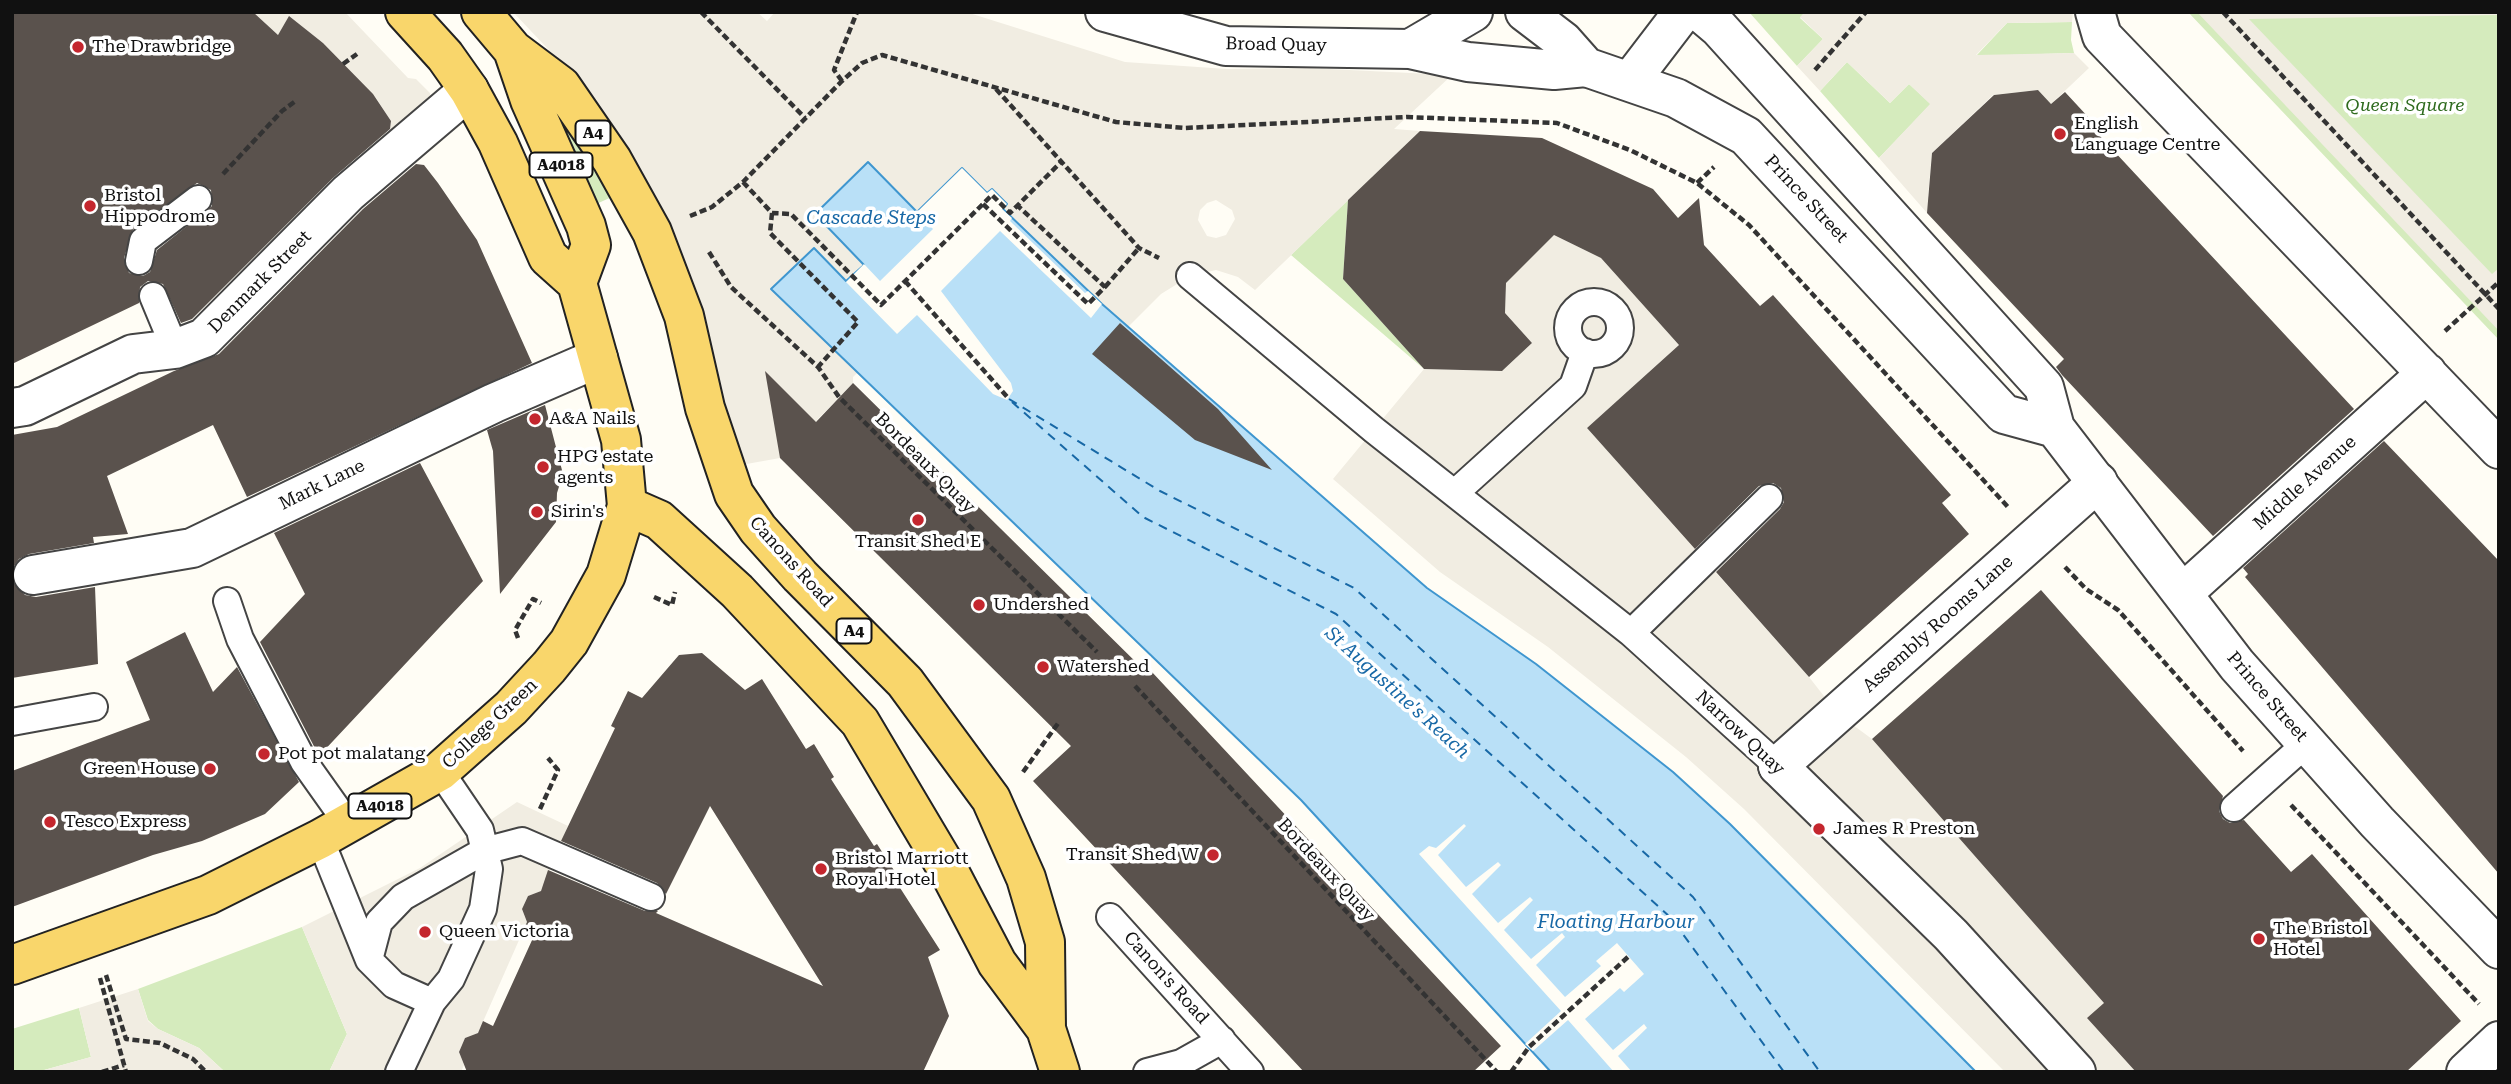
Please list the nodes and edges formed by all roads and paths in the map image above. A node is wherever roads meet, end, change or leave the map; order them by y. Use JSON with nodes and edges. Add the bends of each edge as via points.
{"nodes":[{"id":1,"x":405,"y":12,"type":"edge"},
{"id":2,"x":481,"y":12,"type":"edge"},
{"id":3,"x":701,"y":12,"type":"edge"},
{"id":4,"x":856,"y":12,"type":"edge"},
{"id":5,"x":1105,"y":12,"type":"edge"},
{"id":6,"x":1473,"y":12,"type":"edge"},
{"id":7,"x":1525,"y":12,"type":"edge"},
{"id":8,"x":1683,"y":12,"type":"edge"},
{"id":9,"x":1700,"y":12,"type":"edge"},
{"id":10,"x":1866,"y":12,"type":"edge"},
{"id":11,"x":2095,"y":12,"type":"edge"},
{"id":12,"x":2223,"y":12,"type":"edge"},
{"id":13,"x":1410,"y":49,"type":"junction"},
{"id":14,"x":513,"y":50,"type":"junction"},
{"id":15,"x":357,"y":54,"type":"dead end"},
{"id":16,"x":343,"y":64,"type":"dead end"},
{"id":17,"x":1586,"y":67,"type":"junction"},
{"id":18,"x":1808,"y":78,"type":"dead end"},
{"id":19,"x":1630,"y":80,"type":"junction"},
{"id":20,"x":842,"y":81,"type":"junction"},
{"id":21,"x":995,"y":88,"type":"junction"},
{"id":22,"x":469,"y":90,"type":"junction"},
{"id":23,"x":297,"y":100,"type":"dead end"},
{"id":24,"x":805,"y":118,"type":"junction"},
{"id":25,"x":1061,"y":162,"type":"junction"},
{"id":26,"x":743,"y":182,"type":"junction"},
{"id":27,"x":198,"y":199,"type":"joint"},
{"id":28,"x":983,"y":204,"type":"junction"},
{"id":29,"x":1018,"y":206,"type":"junction"},
{"id":30,"x":772,"y":213,"type":"junction"},
{"id":31,"x":695,"y":227,"type":"dead end"},
{"id":32,"x":706,"y":248,"type":"dead end"},
{"id":33,"x":1139,"y":248,"type":"junction"},
{"id":34,"x":139,"y":261,"type":"dead end"},
{"id":35,"x":1190,"y":276,"type":"joint"},
{"id":36,"x":905,"y":281,"type":"junction"},
{"id":37,"x":2499,"y":282,"type":"edge"},
{"id":38,"x":577,"y":283,"type":"junction"},
{"id":39,"x":1105,"y":287,"type":"junction"},
{"id":40,"x":2486,"y":295,"type":"junction"},
{"id":41,"x":153,"y":296,"type":"dead end"},
{"id":42,"x":2499,"y":309,"type":"edge"},
{"id":43,"x":175,"y":349,"type":"junction"},
{"id":44,"x":1585,"y":352,"type":"dead end"},
{"id":45,"x":598,"y":358,"type":"junction"},
{"id":46,"x":2421,"y":366,"type":"junction"},
{"id":47,"x":818,"y":367,"type":"junction"},
{"id":48,"x":1009,"y":399,"type":"dead end"},
{"id":49,"x":12,"y":408,"type":"edge"},
{"id":50,"x":2055,"y":428,"type":"junction"},
{"id":51,"x":2499,"y":449,"type":"edge"},
{"id":52,"x":2098,"y":482,"type":"junction"},
{"id":53,"x":1456,"y":492,"type":"junction"},
{"id":54,"x":1998,"y":496,"type":"dead end"},
{"id":55,"x":1769,"y":498,"type":"dead end"},
{"id":56,"x":627,"y":506,"type":"junction"},
{"id":57,"x":2060,"y":563,"type":"dead end"},
{"id":58,"x":33,"y":575,"type":"dead end"},
{"id":59,"x":2183,"y":593,"type":"junction"},
{"id":60,"x":654,"y":597,"type":"dead end"},
{"id":61,"x":227,"y":601,"type":"dead end"},
{"id":62,"x":672,"y":606,"type":"dead end"},
{"id":63,"x":1631,"y":633,"type":"junction"},
{"id":64,"x":1097,"y":653,"type":"dead end"},
{"id":65,"x":1135,"y":686,"type":"dead end"},
{"id":66,"x":94,"y":707,"type":"dead end"},
{"id":67,"x":12,"y":722,"type":"edge"},
{"id":68,"x":1059,"y":722,"type":"dead end"},
{"id":69,"x":2307,"y":743,"type":"junction"},
{"id":70,"x":2243,"y":752,"type":"dead end"},
{"id":71,"x":548,"y":758,"type":"dead end"},
{"id":72,"x":1778,"y":766,"type":"junction"},
{"id":73,"x":440,"y":771,"type":"junction"},
{"id":74,"x":1017,"y":780,"type":"dead end"},
{"id":75,"x":2290,"y":804,"type":"dead end"},
{"id":76,"x":2234,"y":808,"type":"dead end"},
{"id":77,"x":334,"y":832,"type":"junction"},
{"id":78,"x":522,"y":841,"type":"junction"},
{"id":79,"x":484,"y":851,"type":"junction"},
{"id":80,"x":651,"y":897,"type":"dead end"},
{"id":81,"x":1110,"y":916,"type":"dead end"},
{"id":82,"x":88,"y":937,"type":"junction"},
{"id":83,"x":2499,"y":949,"type":"edge"},
{"id":84,"x":1629,"y":957,"type":"dead end"},
{"id":85,"x":369,"y":960,"type":"junction"},
{"id":86,"x":12,"y":965,"type":"edge"},
{"id":87,"x":432,"y":1002,"type":"junction"},
{"id":88,"x":2493,"y":1025,"type":"edge"},
{"id":89,"x":1046,"y":1029,"type":"junction"},
{"id":90,"x":1222,"y":1040,"type":"junction"},
{"id":91,"x":125,"y":1069,"type":"edge"},
{"id":92,"x":102,"y":1072,"type":"edge"},
{"id":93,"x":400,"y":1072,"type":"edge"},
{"id":94,"x":1060,"y":1072,"type":"edge"},
{"id":95,"x":1147,"y":1072,"type":"edge"},
{"id":96,"x":1250,"y":1072,"type":"edge"},
{"id":97,"x":1497,"y":1072,"type":"edge"},
{"id":98,"x":1511,"y":1072,"type":"edge"},
{"id":99,"x":2076,"y":1072,"type":"edge"},
{"id":100,"x":2466,"y":1072,"type":"edge"}],
"edges":[{"from":1,"to":22,"type":"main road","number":"A4018"},
{"from":2,"to":14,"type":"main road"},
{"from":3,"to":24,"type":"path"},
{"from":4,"to":20,"type":"path","via":[[834,70]]},
{"from":5,"to":13,"type":"street","name":"Broad Quay","via":[[1226,46]]},
{"from":6,"to":13,"type":"street"},
{"from":7,"to":17,"type":"street","via":[[1563,41]]},
{"from":8,"to":19,"type":"street"},
{"from":9,"to":50,"type":"street","name":"Prince Street","via":[[2044,387]]},
{"from":10,"to":18,"type":"path"},
{"from":11,"to":46,"type":"street","via":[[2102,36]]},
{"from":12,"to":40,"type":"path"},
{"from":13,"to":17,"type":"street","name":"Broad Quay","via":[[1468,62],[1554,70]]},
{"from":14,"to":38,"type":"main road","number":"A4018","via":[[586,226],[591,245]]},
{"from":14,"to":89,"type":"main road","name":"Canons Road","number":"A4","via":[[561,86],[612,160],[652,232],[684,316],[705,408],[734,494],[775,548],[905,682],[991,799],[1026,878],[1045,942]]},
{"from":15,"to":16,"type":"path"},
{"from":17,"to":19,"type":"street","name":"Prince Street"},
{"from":19,"to":50,"type":"street","name":"Prince Street","via":[[1676,97],[1746,136],[2004,414]]},
{"from":20,"to":21,"type":"path","via":[[862,63],[882,55]]},
{"from":20,"to":24,"type":"path"},
{"from":21,"to":25,"type":"path"},
{"from":21,"to":54,"type":"path","via":[[1116,122],[1185,128],[1421,117],[1557,122],[1598,136],[1697,183],[1749,225]]},
{"from":22,"to":38,"type":"main road","number":"A4018","via":[[498,143],[548,257]]},
{"from":22,"to":43,"type":"street","name":"Denmark Street","via":[[348,193],[204,338]]},
{"from":23,"to":27,"type":"path"},
{"from":24,"to":26,"type":"path"},
{"from":25,"to":29,"type":"path"},
{"from":25,"to":33,"type":"path"},
{"from":26,"to":30,"type":"path"},
{"from":26,"to":31,"type":"path","via":[[712,207],[690,216]]},
{"from":27,"to":34,"type":"lane","via":[[142,241]]},
{"from":28,"to":29,"type":"path","via":[[992,195],[1010,213]]},
{"from":28,"to":36,"type":"path"},
{"from":28,"to":39,"type":"path","via":[[1088,304]]},
{"from":29,"to":39,"type":"path"},
{"from":30,"to":36,"type":"path","via":[[791,214],[881,305]]},
{"from":30,"to":47,"type":"path","via":[[770,233],[858,322]]},
{"from":32,"to":47,"type":"path","name":"Bordeaux Quay","via":[[731,287]]},
{"from":33,"to":35,"type":"path"},
{"from":33,"to":39,"type":"path"},
{"from":35,"to":53,"type":"lane","name":"Narrow Quay","via":[[1374,430]]},
{"from":36,"to":48,"type":"path"},
{"from":37,"to":40,"type":"path"},
{"from":38,"to":45,"type":"main road","number":"A4018"},
{"from":40,"to":42,"type":"path"},
{"from":40,"to":46,"type":"path"},
{"from":41,"to":43,"type":"lane"},
{"from":43,"to":49,"type":"street","name":"Denmark Street","via":[[133,354]]},
{"from":44,"to":53,"type":"lane","via":[[1573,386]]},
{"from":45,"to":56,"type":"main road","name":"College Green","number":"A4018","via":[[621,440]]},
{"from":45,"to":58,"type":"street","name":"Mark Lane","via":[[192,548]]},
{"from":46,"to":51,"type":"street"},
{"from":46,"to":59,"type":"street","name":"Middle Avenue"},
{"from":47,"to":64,"type":"path","name":"Bordeaux Quay","via":[[839,397]]},
{"from":50,"to":52,"type":"street","name":"Prince Street"},
{"from":52,"to":59,"type":"street","name":"Prince Street"},
{"from":52,"to":72,"type":"street","name":"Assembly Rooms Lane"},
{"from":53,"to":63,"type":"lane","name":"Narrow Quay"},
{"from":55,"to":63,"type":"lane"},
{"from":56,"to":73,"type":"main road","name":"College Green","number":"A4018","via":[[606,575],[569,642],[511,708]]},
{"from":56,"to":89,"type":"main road","number":"A4","via":[[659,520],[729,584],[860,722],[997,963]]},
{"from":57,"to":70,"type":"path","via":[[2086,589],[2118,610]]},
{"from":59,"to":69,"type":"street","name":"Prince Street","via":[[2237,665]]},
{"from":60,"to":62,"type":"path"},
{"from":61,"to":77,"type":"lane","via":[[240,639],[304,762]]},
{"from":63,"to":72,"type":"lane","name":"Narrow Quay"},
{"from":65,"to":97,"type":"path","name":"Bordeaux Quay"},
{"from":66,"to":67,"type":"lane"},
{"from":68,"to":74,"type":"path"},
{"from":69,"to":76,"type":"lane"},
{"from":69,"to":83,"type":"street","name":"Prince Street"},
{"from":71,"to":78,"type":"path","via":[[558,770]]},
{"from":72,"to":99,"type":"street","name":"Narrow Quay","via":[[1951,935]]},
{"from":73,"to":77,"type":"main road","name":"College Green","number":"A4018"},
{"from":73,"to":79,"type":"lane","via":[[480,830]]},
{"from":75,"to":88,"type":"path"},
{"from":77,"to":82,"type":"main road","name":"College Green","number":"A4018","via":[[208,895]]},
{"from":77,"to":85,"type":"lane"},
{"from":78,"to":79,"type":"lane"},
{"from":78,"to":80,"type":"lane"},
{"from":79,"to":85,"type":"lane","via":[[403,897],[379,922]]},
{"from":79,"to":87,"type":"lane","via":[[489,869],[483,909],[451,979]]},
{"from":81,"to":90,"type":"lane","name":"Canon's Road"},
{"from":82,"to":86,"type":"main road","name":"College Green","number":"A4018"},
{"from":82,"to":91,"type":"path"},
{"from":84,"to":98,"type":"path","via":[[1529,1047]]},
{"from":85,"to":87,"type":"lane","via":[[394,985]]},
{"from":87,"to":93,"type":"lane"},
{"from":88,"to":100,"type":"street"},
{"from":89,"to":94,"type":"main road","name":"Canons Road","number":"A4"},
{"from":90,"to":95,"type":"lane","name":"Canon's Road","via":[[1181,1063]]},
{"from":90,"to":96,"type":"lane","name":"Canon's Road"},
{"from":91,"to":92,"type":"path"}]}
